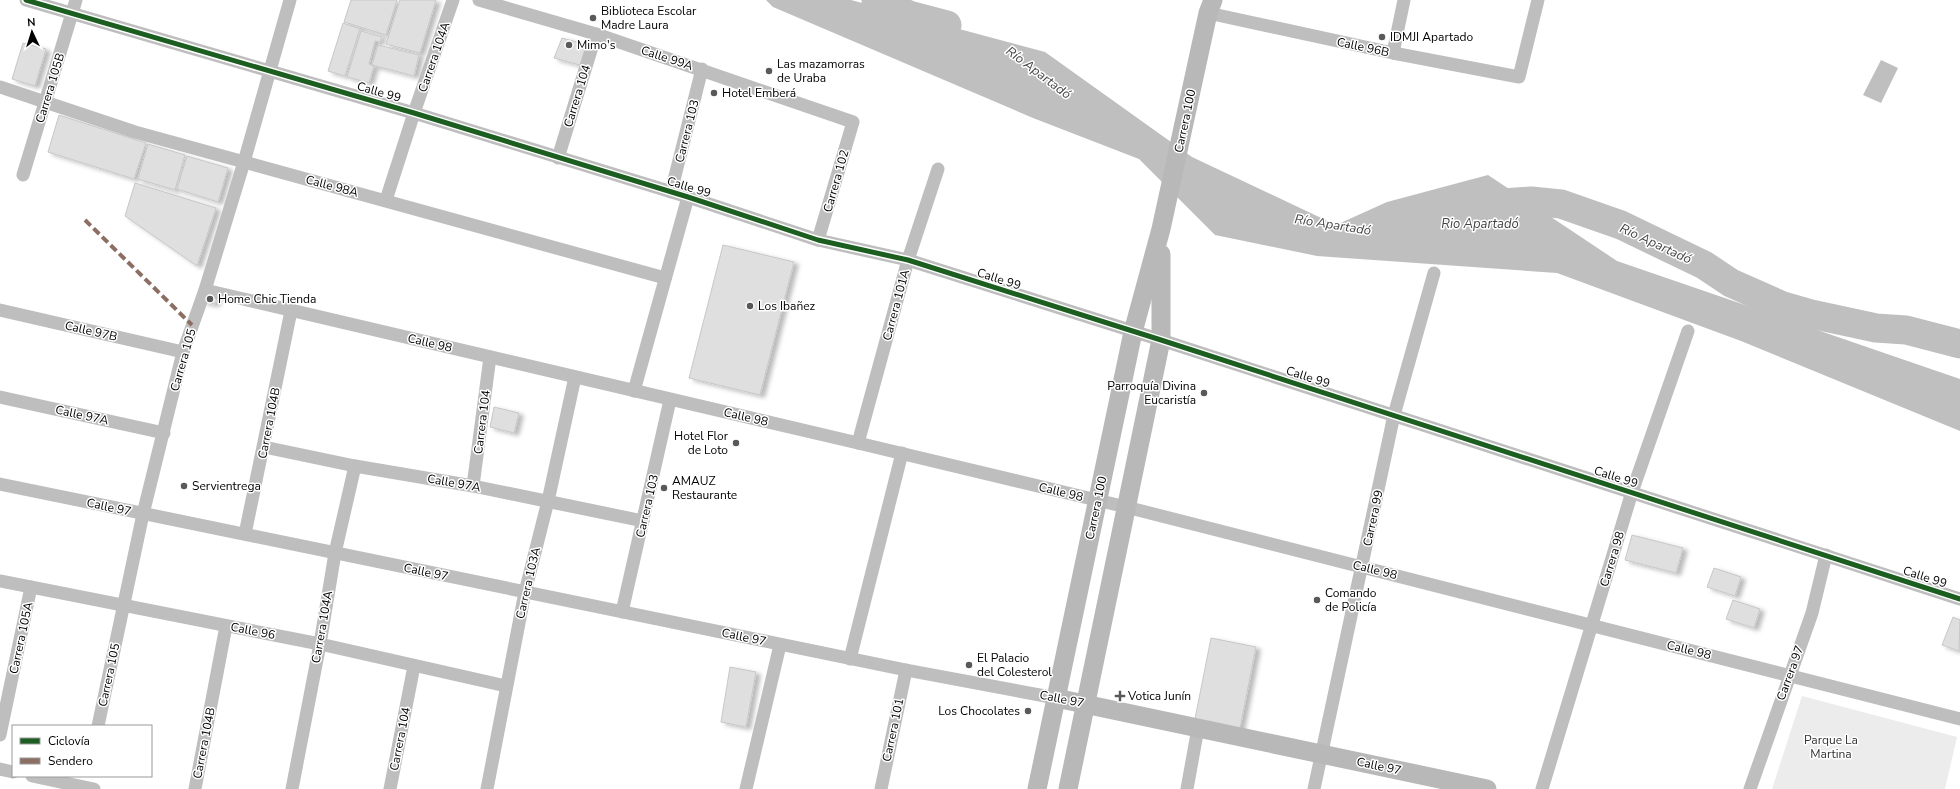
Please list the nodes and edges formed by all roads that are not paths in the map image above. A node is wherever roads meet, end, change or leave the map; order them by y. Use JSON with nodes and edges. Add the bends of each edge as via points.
{"nodes":[{"id":1,"x":26,"y":0,"type":"edge"},
{"id":2,"x":76,"y":0,"type":"edge"},
{"id":3,"x":290,"y":0,"type":"edge"},
{"id":4,"x":453,"y":0,"type":"edge"},
{"id":5,"x":479,"y":0,"type":"edge"},
{"id":6,"x":1404,"y":0,"type":"edge"},
{"id":7,"x":1538,"y":0,"type":"edge"},
{"id":8,"x":1210,"y":4,"type":"edge"},
{"id":9,"x":72,"y":14,"type":"junction"},
{"id":10,"x":596,"y":34,"type":"junction"},
{"id":11,"x":1393,"y":53,"type":"junction"},
{"id":12,"x":702,"y":69,"type":"junction"},
{"id":13,"x":270,"y":71,"type":"junction"},
{"id":14,"x":0,"y":88,"type":"edge"},
{"id":15,"x":47,"y":102,"type":"junction"},
{"id":16,"x":414,"y":113,"type":"junction"},
{"id":17,"x":853,"y":122,"type":"joint"},
{"id":18,"x":558,"y":158,"type":"junction"},
{"id":19,"x":244,"y":162,"type":"junction"},
{"id":20,"x":938,"y":169,"type":"dead end"},
{"id":21,"x":23,"y":175,"type":"dead end"},
{"id":22,"x":671,"y":192,"type":"junction"},
{"id":23,"x":688,"y":197,"type":"junction"},
{"id":24,"x":386,"y":200,"type":"junction"},
{"id":25,"x":1162,"y":229,"type":"junction"},
{"id":26,"x":818,"y":240,"type":"junction"},
{"id":27,"x":908,"y":260,"type":"junction"},
{"id":28,"x":1434,"y":273,"type":"dead end"},
{"id":29,"x":665,"y":278,"type":"junction"},
{"id":30,"x":205,"y":290,"type":"junction"},
{"id":31,"x":0,"y":310,"type":"edge"},
{"id":32,"x":291,"y":311,"type":"junction"},
{"id":33,"x":1688,"y":331,"type":"dead end"},
{"id":34,"x":1133,"y":332,"type":"junction"},
{"id":35,"x":1161,"y":340,"type":"junction"},
{"id":36,"x":183,"y":352,"type":"junction"},
{"id":37,"x":490,"y":357,"type":"junction"},
{"id":38,"x":575,"y":377,"type":"junction"},
{"id":39,"x":634,"y":391,"type":"junction"},
{"id":40,"x":0,"y":397,"type":"edge"},
{"id":41,"x":670,"y":400,"type":"junction"},
{"id":42,"x":1394,"y":416,"type":"junction"},
{"id":43,"x":164,"y":433,"type":"junction"},
{"id":44,"x":858,"y":443,"type":"junction"},
{"id":45,"x":264,"y":447,"type":"junction"},
{"id":46,"x":902,"y":453,"type":"junction"},
{"id":47,"x":355,"y":466,"type":"junction"},
{"id":48,"x":0,"y":484,"type":"edge"},
{"id":49,"x":473,"y":486,"type":"junction"},
{"id":50,"x":1632,"y":492,"type":"junction"},
{"id":51,"x":1098,"y":500,"type":"junction"},
{"id":52,"x":548,"y":501,"type":"junction"},
{"id":53,"x":1126,"y":507,"type":"junction"},
{"id":54,"x":143,"y":514,"type":"junction"},
{"id":55,"x":644,"y":521,"type":"junction"},
{"id":56,"x":245,"y":534,"type":"junction"},
{"id":57,"x":335,"y":553,"type":"junction"},
{"id":58,"x":1826,"y":555,"type":"junction"},
{"id":59,"x":1363,"y":567,"type":"junction"},
{"id":60,"x":0,"y":581,"type":"edge"},
{"id":61,"x":32,"y":587,"type":"junction"},
{"id":62,"x":525,"y":592,"type":"junction"},
{"id":63,"x":1960,"y":599,"type":"edge"},
{"id":64,"x":125,"y":606,"type":"junction"},
{"id":65,"x":622,"y":612,"type":"junction"},
{"id":66,"x":1591,"y":625,"type":"junction"},
{"id":67,"x":226,"y":626,"type":"junction"},
{"id":68,"x":320,"y":644,"type":"junction"},
{"id":69,"x":780,"y":645,"type":"junction"},
{"id":70,"x":850,"y":659,"type":"junction"},
{"id":71,"x":414,"y":666,"type":"junction"},
{"id":72,"x":906,"y":670,"type":"junction"},
{"id":73,"x":1788,"y":675,"type":"junction"},
{"id":74,"x":506,"y":686,"type":"junction"},
{"id":75,"x":1056,"y":698,"type":"junction"},
{"id":76,"x":1085,"y":704,"type":"junction"},
{"id":77,"x":1960,"y":719,"type":"edge"},
{"id":78,"x":98,"y":725,"type":"edge"},
{"id":79,"x":1198,"y":728,"type":"junction"},
{"id":80,"x":0,"y":735,"type":"edge"},
{"id":81,"x":1321,"y":754,"type":"junction"},
{"id":82,"x":0,"y":769,"type":"edge"},
{"id":83,"x":12,"y":772,"type":"edge"},
{"id":84,"x":38,"y":777,"type":"edge"},
{"id":85,"x":88,"y":785,"type":"edge"},
{"id":86,"x":195,"y":789,"type":"edge"},
{"id":87,"x":292,"y":789,"type":"edge"},
{"id":88,"x":390,"y":789,"type":"edge"},
{"id":89,"x":487,"y":789,"type":"edge"},
{"id":90,"x":746,"y":789,"type":"edge"},
{"id":91,"x":881,"y":789,"type":"edge"},
{"id":92,"x":1037,"y":789,"type":"edge"},
{"id":93,"x":1068,"y":789,"type":"edge"},
{"id":94,"x":1187,"y":789,"type":"edge"},
{"id":95,"x":1314,"y":789,"type":"edge"},
{"id":96,"x":1487,"y":789,"type":"edge"},
{"id":97,"x":1542,"y":789,"type":"edge"},
{"id":98,"x":1750,"y":789,"type":"edge"}],
"edges":[{"from":1,"to":9,"type":"street","name":"Calle 99"},
{"from":2,"to":9,"type":"street","name":"Carrera 105B"},
{"from":3,"to":13,"type":"street","name":"Carrera 105"},
{"from":4,"to":16,"type":"street","name":"Carrera 104A"},
{"from":5,"to":10,"type":"street","name":"Calle 99A"},
{"from":6,"to":11,"type":"street"},
{"from":7,"to":11,"type":"street","name":"Calle 96B","via":[[1519,77]]},
{"from":8,"to":11,"type":"street","name":"Calle 96B"},
{"from":8,"to":25,"type":"main road","name":"Carrera 100"},
{"from":9,"to":13,"type":"street","name":"Calle 99"},
{"from":9,"to":15,"type":"street","name":"Carrera 105B"},
{"from":10,"to":12,"type":"street","name":"Calle 99A"},
{"from":10,"to":18,"type":"street","name":"Carrera 104"},
{"from":12,"to":17,"type":"street","name":"Calle 99A"},
{"from":12,"to":22,"type":"street","name":"Carrera 103"},
{"from":13,"to":16,"type":"street","name":"Calle 99"},
{"from":13,"to":19,"type":"street","name":"Carrera 105"},
{"from":14,"to":15,"type":"street","name":"Calle 98A"},
{"from":15,"to":19,"type":"street","name":"Calle 98A","via":[[135,132]]},
{"from":15,"to":21,"type":"street","name":"Carrera 105B"},
{"from":16,"to":18,"type":"street","name":"Calle 99"},
{"from":16,"to":24,"type":"street","name":"Carrera 104A"},
{"from":17,"to":26,"type":"street","name":"Carrera 102"},
{"from":18,"to":22,"type":"street","name":"Calle 99"},
{"from":19,"to":24,"type":"street","name":"Calle 98A"},
{"from":19,"to":30,"type":"street","name":"Carrera 105"},
{"from":20,"to":27,"type":"street","name":"Carrera 101A"},
{"from":22,"to":23,"type":"street","name":"Calle 99"},
{"from":23,"to":26,"type":"street","name":"Calle 99"},
{"from":23,"to":29,"type":"street"},
{"from":24,"to":29,"type":"street","name":"Calle 98A"},
{"from":25,"to":34,"type":"main road","name":"Carrera 100"},
{"from":25,"to":35,"type":"main road","name":"Carrera 100"},
{"from":26,"to":27,"type":"street","name":"Calle 99"},
{"from":27,"to":34,"type":"street","name":"Calle 99"},
{"from":27,"to":44,"type":"street","name":"Carrera 101A"},
{"from":28,"to":42,"type":"street","name":"Carrera 99"},
{"from":29,"to":39,"type":"street"},
{"from":30,"to":32,"type":"street","name":"Calle 98"},
{"from":30,"to":36,"type":"street","name":"Carrera 105"},
{"from":31,"to":36,"type":"street","name":"Calle 97B"},
{"from":32,"to":37,"type":"street","name":"Calle 98"},
{"from":32,"to":45,"type":"street","name":"Carrera 104B"},
{"from":33,"to":50,"type":"street","name":"Carrera 98"},
{"from":34,"to":35,"type":"street","name":"Calle 99"},
{"from":34,"to":51,"type":"main road","name":"Carrera 100"},
{"from":35,"to":42,"type":"street","name":"Calle 99"},
{"from":35,"to":53,"type":"main road","name":"Carrera 100"},
{"from":36,"to":43,"type":"street","name":"Carrera 105"},
{"from":37,"to":38,"type":"street","name":"Calle 98"},
{"from":37,"to":49,"type":"street","name":"Carrera 104"},
{"from":38,"to":39,"type":"street","name":"Calle 98"},
{"from":38,"to":52,"type":"street","name":"Carrera 103A"},
{"from":39,"to":41,"type":"street","name":"Calle 98"},
{"from":40,"to":43,"type":"street","name":"Calle 97A"},
{"from":41,"to":44,"type":"street","name":"Calle 98"},
{"from":41,"to":55,"type":"street","name":"Carrera 103"},
{"from":42,"to":50,"type":"street","name":"Calle 99"},
{"from":42,"to":59,"type":"street","name":"Carrera 99"},
{"from":43,"to":54,"type":"street","name":"Carrera 105"},
{"from":44,"to":46,"type":"street","name":"Calle 98"},
{"from":45,"to":47,"type":"street","name":"Calle 97A"},
{"from":45,"to":56,"type":"street","name":"Carrera 104B"},
{"from":46,"to":51,"type":"street","name":"Calle 98"},
{"from":46,"to":70,"type":"street"},
{"from":47,"to":49,"type":"street","name":"Calle 97A"},
{"from":47,"to":57,"type":"street","name":"Carrera 104A"},
{"from":48,"to":54,"type":"street","name":"Calle 97"},
{"from":49,"to":52,"type":"street","name":"Calle 97A"},
{"from":50,"to":58,"type":"street","name":"Calle 99"},
{"from":50,"to":66,"type":"street","name":"Carrera 98"},
{"from":51,"to":53,"type":"street","name":"Calle 98"},
{"from":51,"to":75,"type":"main road","name":"Carrera 100"},
{"from":52,"to":55,"type":"street","name":"Calle 97A"},
{"from":52,"to":62,"type":"street","name":"Carrera 103A"},
{"from":53,"to":59,"type":"street","name":"Calle 98"},
{"from":53,"to":76,"type":"main road","name":"Carrera 100"},
{"from":54,"to":56,"type":"street","name":"Calle 97"},
{"from":54,"to":64,"type":"street","name":"Carrera 105"},
{"from":55,"to":65,"type":"street","name":"Carrera 103"},
{"from":56,"to":57,"type":"street","name":"Calle 97"},
{"from":57,"to":62,"type":"street","name":"Calle 97"},
{"from":57,"to":68,"type":"street","name":"Carrera 104A"},
{"from":58,"to":63,"type":"street","name":"Calle 99"},
{"from":58,"to":73,"type":"street","name":"Carrera 97","via":[[1812,613]]},
{"from":59,"to":66,"type":"street","name":"Calle 98"},
{"from":59,"to":81,"type":"street","name":"Carrera 99"},
{"from":60,"to":61,"type":"street","name":"Calle 96"},
{"from":61,"to":64,"type":"street","name":"Calle 96"},
{"from":61,"to":80,"type":"street","name":"Carrera 105A"},
{"from":62,"to":65,"type":"street","name":"Calle 97"},
{"from":62,"to":74,"type":"street","name":"Carrera 103A"},
{"from":64,"to":67,"type":"street","name":"Calle 96"},
{"from":64,"to":78,"type":"street","name":"Carrera 105"},
{"from":65,"to":69,"type":"street","name":"Calle 97"},
{"from":66,"to":73,"type":"street","name":"Calle 98"},
{"from":66,"to":97,"type":"street","name":"Carrera 98"},
{"from":67,"to":68,"type":"street","name":"Calle 96"},
{"from":67,"to":86,"type":"street","name":"Carrera 104B"},
{"from":68,"to":71,"type":"street","name":"Calle 96"},
{"from":68,"to":87,"type":"street","name":"Carrera 104A"},
{"from":69,"to":70,"type":"street","name":"Calle 97"},
{"from":69,"to":90,"type":"street"},
{"from":70,"to":72,"type":"street","name":"Calle 97"},
{"from":71,"to":74,"type":"street","name":"Calle 96"},
{"from":71,"to":88,"type":"street","name":"Carrera 104"},
{"from":72,"to":75,"type":"street","name":"Calle 97"},
{"from":72,"to":91,"type":"street","name":"Carrera 101"},
{"from":73,"to":77,"type":"street","name":"Calle 98"},
{"from":73,"to":98,"type":"street","name":"Carrera 97"},
{"from":74,"to":89,"type":"street","name":"Carrera 103A"},
{"from":75,"to":76,"type":"main road","name":"Calle 97"},
{"from":75,"to":92,"type":"main road","name":"Carrera 100"},
{"from":76,"to":79,"type":"main road","name":"Calle 97"},
{"from":76,"to":93,"type":"main road","name":"Carrera 100"},
{"from":79,"to":81,"type":"main road","name":"Calle 97"},
{"from":79,"to":94,"type":"street"},
{"from":81,"to":95,"type":"street","name":"Carrera 99"},
{"from":81,"to":96,"type":"main road","name":"Calle 97"},
{"from":82,"to":83,"type":"street"},
{"from":84,"to":85,"type":"street"}]}
